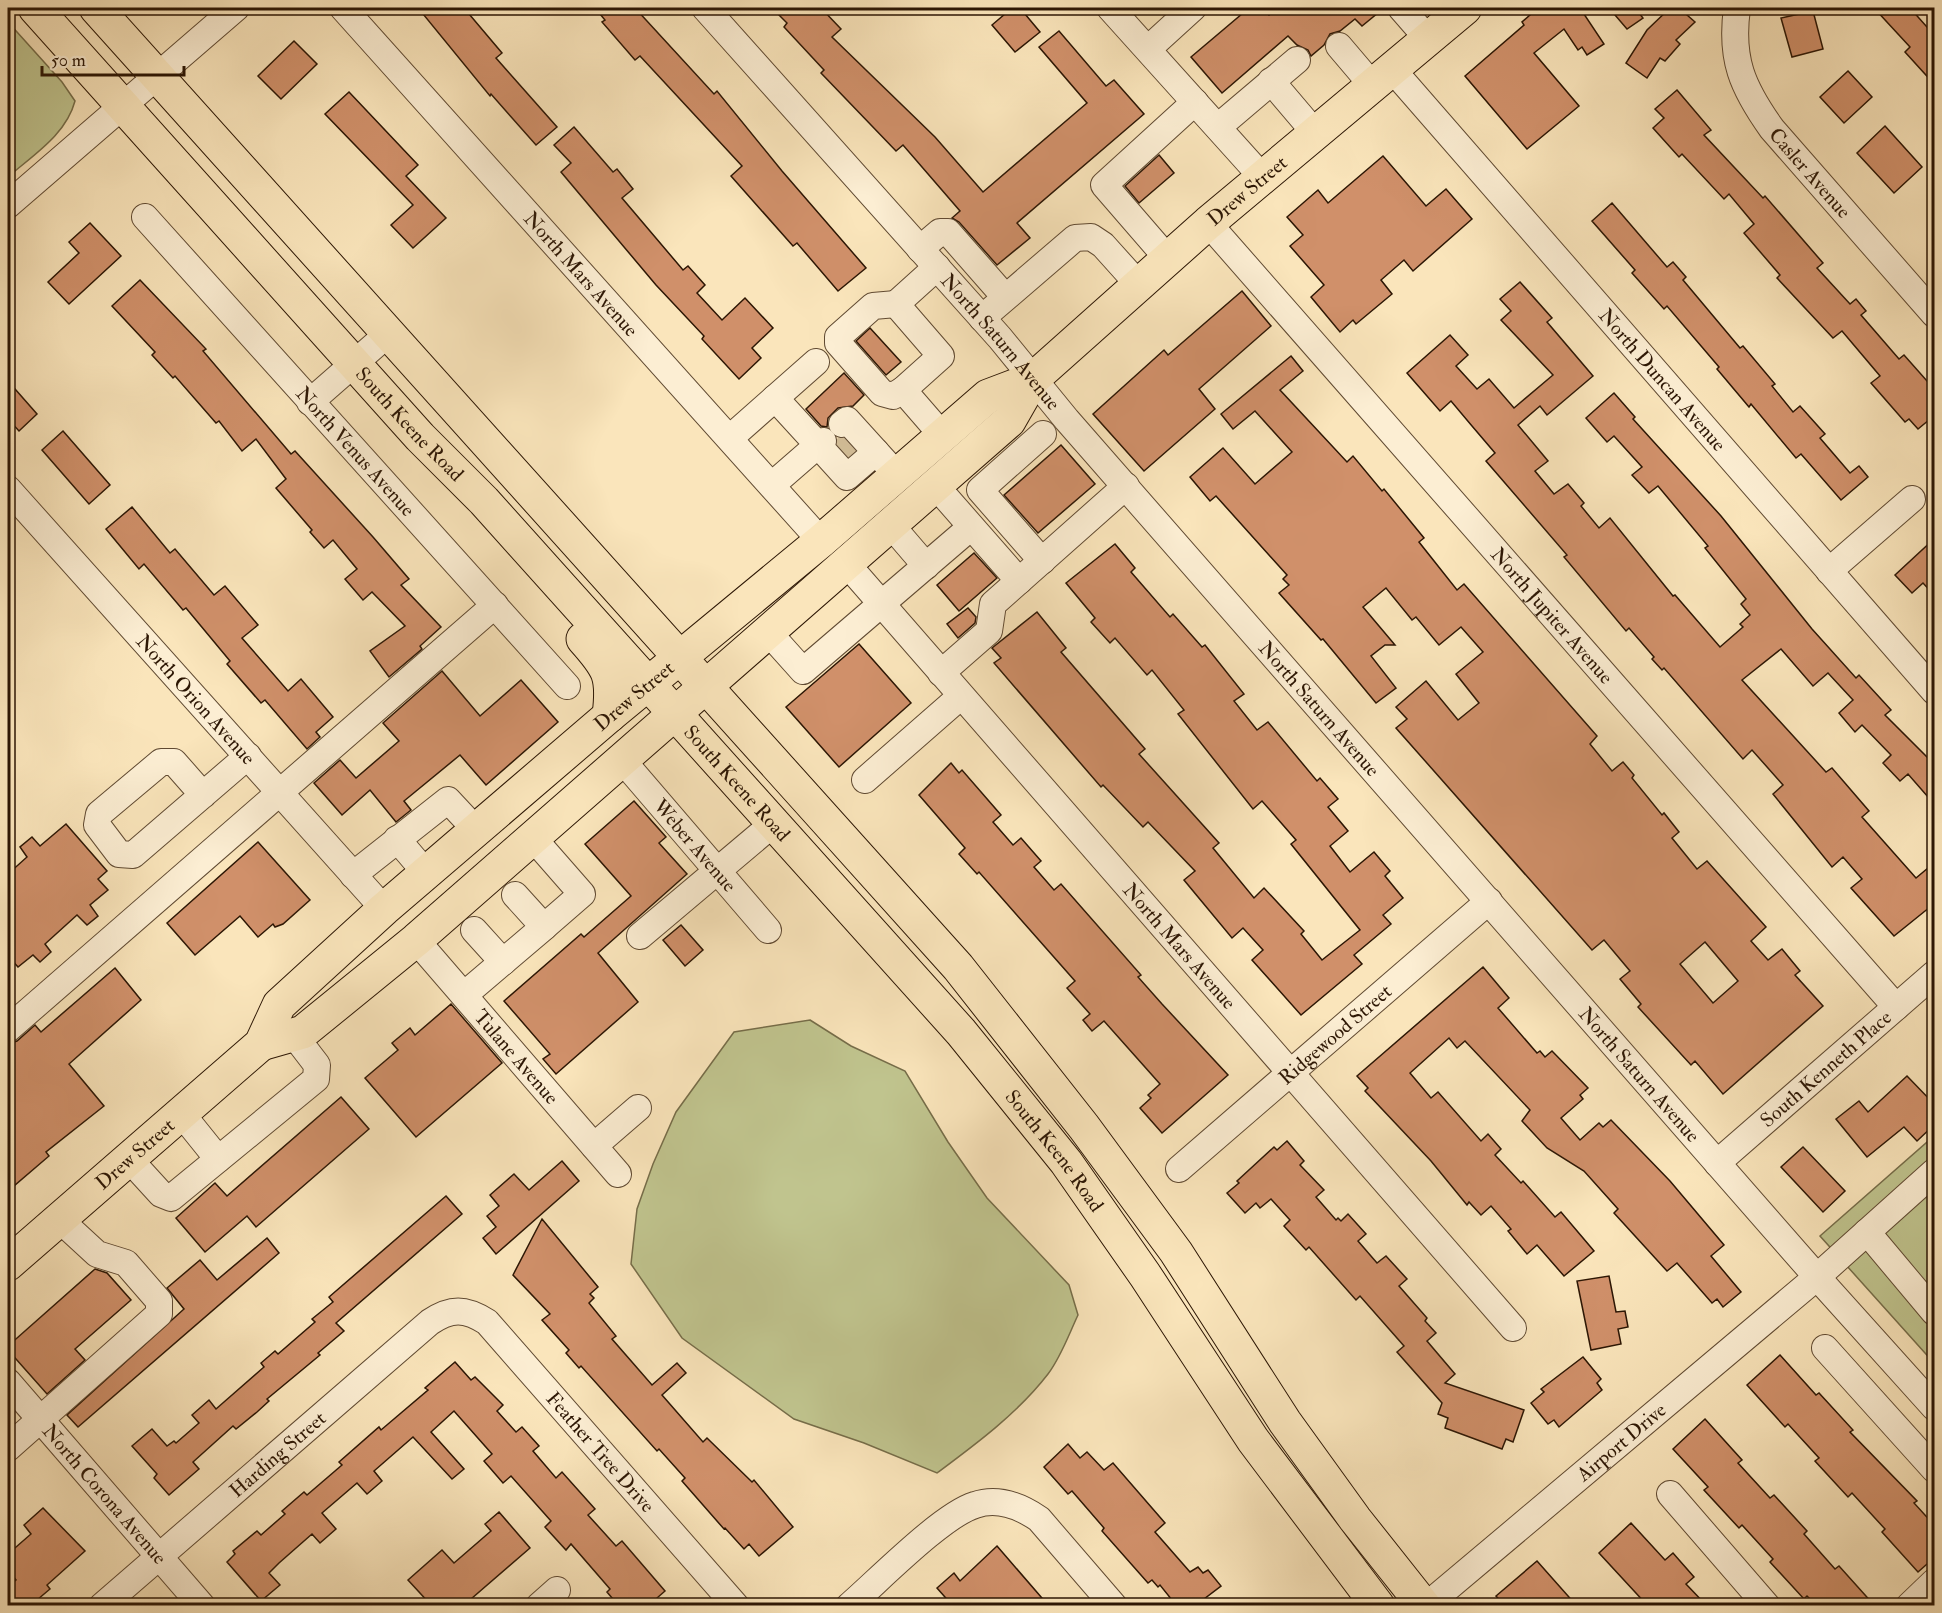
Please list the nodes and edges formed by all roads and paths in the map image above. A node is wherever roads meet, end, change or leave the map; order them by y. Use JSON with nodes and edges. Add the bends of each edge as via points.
{"nodes":[{"id":1,"x":35,"y":8,"type":"edge"},
{"id":2,"x":60,"y":8,"type":"edge"},
{"id":3,"x":96,"y":8,"type":"edge"},
{"id":4,"x":236,"y":8,"type":"edge"},
{"id":5,"x":343,"y":8,"type":"edge"},
{"id":6,"x":705,"y":8,"type":"edge"},
{"id":7,"x":1110,"y":8,"type":"edge"},
{"id":8,"x":1193,"y":8,"type":"edge"},
{"id":9,"x":1401,"y":8,"type":"edge"},
{"id":10,"x":1465,"y":8,"type":"edge"},
{"id":11,"x":1737,"y":8,"type":"edge"},
{"id":12,"x":1428,"y":39,"type":"junction"},
{"id":13,"x":1339,"y":46,"type":"dead end"},
{"id":14,"x":1148,"y":49,"type":"junction"},
{"id":15,"x":1297,"y":60,"type":"dead end"},
{"id":16,"x":157,"y":75,"type":"junction"},
{"id":17,"x":1383,"y":78,"type":"junction"},
{"id":18,"x":1271,"y":81,"type":"junction"},
{"id":19,"x":1195,"y":102,"type":"junction"},
{"id":20,"x":123,"y":105,"type":"junction"},
{"id":21,"x":1218,"y":127,"type":"junction"},
{"id":22,"x":1316,"y":134,"type":"junction"},
{"id":23,"x":1263,"y":178,"type":"junction"},
{"id":24,"x":8,"y":205,"type":"edge"},
{"id":25,"x":145,"y":217,"type":"dead end"},
{"id":26,"x":1208,"y":223,"type":"junction"},
{"id":27,"x":929,"y":258,"type":"junction"},
{"id":28,"x":1168,"y":259,"type":"junction"},
{"id":29,"x":1139,"y":285,"type":"junction"},
{"id":30,"x":351,"y":289,"type":"junction"},
{"id":31,"x":1005,"y":297,"type":"junction"},
{"id":32,"x":896,"y":304,"type":"junction"},
{"id":33,"x":1935,"y":314,"type":"edge"},
{"id":34,"x":982,"y":318,"type":"junction"},
{"id":35,"x":390,"y":332,"type":"junction"},
{"id":36,"x":816,"y":362,"type":"dead end"},
{"id":37,"x":355,"y":363,"type":"junction"},
{"id":38,"x":1033,"y":379,"type":"junction"},
{"id":39,"x":903,"y":390,"type":"junction"},
{"id":40,"x":776,"y":398,"type":"junction"},
{"id":41,"x":310,"y":402,"type":"junction"},
{"id":42,"x":1043,"y":434,"type":"dead end"},
{"id":43,"x":942,"y":435,"type":"junction"},
{"id":44,"x":420,"y":437,"type":"junction"},
{"id":45,"x":730,"y":438,"type":"junction"},
{"id":46,"x":867,"y":445,"type":"junction"},
{"id":47,"x":827,"y":451,"type":"junction"},
{"id":48,"x":970,"y":455,"type":"junction"},
{"id":49,"x":992,"y":479,"type":"junction"},
{"id":50,"x":772,"y":485,"type":"junction"},
{"id":51,"x":935,"y":485,"type":"junction"},
{"id":52,"x":1126,"y":486,"type":"junction"},
{"id":53,"x":870,"y":499,"type":"junction"},
{"id":54,"x":1912,"y":499,"type":"dead end"},
{"id":55,"x":12,"y":504,"type":"edge"},
{"id":56,"x":890,"y":524,"type":"junction"},
{"id":57,"x":971,"y":527,"type":"junction"},
{"id":58,"x":821,"y":541,"type":"junction"},
{"id":59,"x":1042,"y":561,"type":"junction"},
{"id":60,"x":846,"y":563,"type":"junction"},
{"id":61,"x":926,"y":566,"type":"junction"},
{"id":62,"x":1829,"y":572,"type":"junction"},
{"id":63,"x":1018,"y":581,"type":"junction"},
{"id":64,"x":881,"y":604,"type":"junction"},
{"id":65,"x":495,"y":606,"type":"junction"},
{"id":66,"x":768,"y":632,"type":"junction"},
{"id":67,"x":941,"y":672,"type":"junction"},
{"id":68,"x":678,"y":682,"type":"junction"},
{"id":69,"x":567,"y":686,"type":"dead end"},
{"id":70,"x":1935,"y":691,"type":"edge"},
{"id":71,"x":961,"y":696,"type":"junction"},
{"id":72,"x":609,"y":716,"type":"junction"},
{"id":73,"x":248,"y":756,"type":"junction"},
{"id":74,"x":622,"y":761,"type":"junction"},
{"id":75,"x":865,"y":780,"type":"dead end"},
{"id":76,"x":279,"y":792,"type":"junction"},
{"id":77,"x":203,"y":795,"type":"dead end"},
{"id":78,"x":774,"y":823,"type":"junction"},
{"id":79,"x":476,"y":830,"type":"junction"},
{"id":80,"x":533,"y":838,"type":"junction"},
{"id":81,"x":397,"y":839,"type":"junction"},
{"id":82,"x":718,"y":872,"type":"junction"},
{"id":83,"x":426,"y":873,"type":"junction"},
{"id":84,"x":353,"y":875,"type":"junction"},
{"id":85,"x":515,"y":895,"type":"dead end"},
{"id":86,"x":1489,"y":902,"type":"junction"},
{"id":87,"x":384,"y":909,"type":"junction"},
{"id":88,"x":544,"y":927,"type":"junction"},
{"id":89,"x":474,"y":930,"type":"dead end"},
{"id":90,"x":768,"y":930,"type":"dead end"},
{"id":91,"x":640,"y":936,"type":"dead end"},
{"id":92,"x":416,"y":940,"type":"junction"},
{"id":93,"x":503,"y":962,"type":"junction"},
{"id":94,"x":1935,"y":974,"type":"edge"},
{"id":95,"x":464,"y":995,"type":"junction"},
{"id":96,"x":1896,"y":1007,"type":"junction"},
{"id":97,"x":8,"y":1029,"type":"edge"},
{"id":98,"x":294,"y":1035,"type":"junction"},
{"id":99,"x":261,"y":1044,"type":"junction"},
{"id":100,"x":1290,"y":1073,"type":"junction"},
{"id":101,"x":638,"y":1108,"type":"dead end"},
{"id":102,"x":181,"y":1113,"type":"junction"},
{"id":103,"x":594,"y":1146,"type":"junction"},
{"id":104,"x":129,"y":1159,"type":"junction"},
{"id":105,"x":218,"y":1159,"type":"junction"},
{"id":106,"x":1717,"y":1163,"type":"junction"},
{"id":107,"x":1179,"y":1169,"type":"dead end"},
{"id":108,"x":1935,"y":1172,"type":"edge"},
{"id":109,"x":618,"y":1174,"type":"dead end"},
{"id":110,"x":59,"y":1219,"type":"junction"},
{"id":111,"x":1867,"y":1232,"type":"junction"},
{"id":112,"x":8,"y":1264,"type":"edge"},
{"id":113,"x":1817,"y":1277,"type":"junction"},
{"id":114,"x":457,"y":1309,"type":"joint"},
{"id":115,"x":1935,"y":1312,"type":"edge"},
{"id":116,"x":1513,"y":1328,"type":"dead end"},
{"id":117,"x":1825,"y":1348,"type":"dead end"},
{"id":118,"x":8,"y":1382,"type":"edge"},
{"id":119,"x":1935,"y":1407,"type":"edge"},
{"id":120,"x":40,"y":1420,"type":"junction"},
{"id":121,"x":8,"y":1448,"type":"edge"},
{"id":122,"x":1935,"y":1469,"type":"edge"},
{"id":123,"x":1670,"y":1494,"type":"dead end"},
{"id":124,"x":158,"y":1556,"type":"junction"},
{"id":125,"x":1935,"y":1582,"type":"edge"},
{"id":126,"x":102,"y":1605,"type":"edge"},
{"id":127,"x":202,"y":1605,"type":"edge"},
{"id":128,"x":736,"y":1605,"type":"edge"},
{"id":129,"x":849,"y":1605,"type":"edge"},
{"id":130,"x":1114,"y":1605,"type":"edge"},
{"id":131,"x":1378,"y":1605,"type":"edge"},
{"id":132,"x":1425,"y":1605,"type":"edge"},
{"id":133,"x":1767,"y":1605,"type":"edge"},
{"id":134,"x":1908,"y":1605,"type":"edge"}],
"edges":[{"from":1,"to":20,"type":"main road","name":"South Keene Road"},
{"from":2,"to":16,"type":"main road","via":[[98,50],[121,64]]},
{"from":3,"to":16,"type":"main road","name":"South Keene Road"},
{"from":4,"to":16,"type":"street"},
{"from":5,"to":45,"type":"street","name":"North Mars Avenue"},
{"from":6,"to":27,"type":"street","name":"North Saturn Avenue"},
{"from":7,"to":14,"type":"street"},
{"from":8,"to":14,"type":"street"},
{"from":9,"to":12,"type":"street"},
{"from":10,"to":12,"type":"main road","name":"Drew Street"},
{"from":11,"to":33,"type":"street","name":"Casler Avenue","via":[[1736,56],[1749,98]]},
{"from":12,"to":17,"type":"main road","name":"Drew Street"},
{"from":13,"to":17,"type":"street","name":"North Duncan Avenue"},
{"from":14,"to":19,"type":"street"},
{"from":15,"to":18,"type":"street"},
{"from":16,"to":20,"type":"street"},
{"from":16,"to":30,"type":"main road","name":"South Keene Road"},
{"from":17,"to":22,"type":"main road","name":"Drew Street"},
{"from":17,"to":62,"type":"street","name":"North Duncan Avenue"},
{"from":18,"to":21,"type":"street"},
{"from":18,"to":22,"type":"street"},
{"from":19,"to":21,"type":"street"},
{"from":19,"to":28,"type":"street","via":[[1104,185]]},
{"from":20,"to":24,"type":"street"},
{"from":20,"to":30,"type":"main road","via":[[145,110],[181,129],[277,238]]},
{"from":20,"to":37,"type":"main road","name":"South Keene Road"},
{"from":21,"to":23,"type":"street"},
{"from":22,"to":23,"type":"main road","name":"Drew Street"},
{"from":23,"to":26,"type":"main road","name":"Drew Street"},
{"from":25,"to":41,"type":"street","name":"North Venus Avenue"},
{"from":26,"to":28,"type":"main road","name":"Drew Street"},
{"from":26,"to":96,"type":"street","name":"North Jupiter Avenue"},
{"from":27,"to":31,"type":"street","via":[[940,232],[948,232]]},
{"from":27,"to":32,"type":"street"},
{"from":27,"to":34,"type":"street","name":"North Saturn Avenue"},
{"from":28,"to":29,"type":"main road","name":"Drew Street"},
{"from":29,"to":31,"type":"street","via":[[1103,245],[1091,237],[1076,238]]},
{"from":29,"to":38,"type":"main road","name":"Drew Street"},
{"from":30,"to":35,"type":"main road","name":"South Keene Road"},
{"from":31,"to":34,"type":"street"},
{"from":32,"to":39,"type":"street","via":[[940,356]]},
{"from":32,"to":39,"type":"street","via":[[873,306],[838,337],[838,343],[882,393],[893,396]]},
{"from":34,"to":38,"type":"street","name":"North Saturn Avenue"},
{"from":35,"to":37,"type":"street"},
{"from":35,"to":68,"type":"main road","name":"South Keene Road"},
{"from":36,"to":40,"type":"street"},
{"from":37,"to":41,"type":"street"},
{"from":37,"to":44,"type":"main road","name":"South Keene Road"},
{"from":38,"to":43,"type":"main road","name":"Drew Street","via":[[988,396]]},
{"from":38,"to":48,"type":"main road","name":"Drew Street","via":[[1009,421]]},
{"from":38,"to":52,"type":"street","name":"North Saturn Avenue"},
{"from":39,"to":43,"type":"street"},
{"from":40,"to":45,"type":"street"},
{"from":40,"to":47,"type":"street"},
{"from":41,"to":65,"type":"street","name":"North Venus Avenue"},
{"from":42,"to":49,"type":"street"},
{"from":43,"to":46,"type":"main road","name":"Drew Street"},
{"from":44,"to":68,"type":"main road","name":"South Keene Road"},
{"from":44,"to":72,"type":"main road","via":[[486,530],[604,664],[613,690]]},
{"from":45,"to":50,"type":"street","name":"North Mars Avenue"},
{"from":46,"to":47,"type":"street","via":[[847,477]]},
{"from":46,"to":53,"type":"main road","name":"Drew Street"},
{"from":47,"to":50,"type":"street"},
{"from":48,"to":49,"type":"street"},
{"from":48,"to":51,"type":"main road","name":"Drew Street"},
{"from":49,"to":59,"type":"street","via":[[980,488],[981,493]]},
{"from":50,"to":58,"type":"street","name":"North Mars Avenue"},
{"from":51,"to":56,"type":"main road","name":"Drew Street"},
{"from":51,"to":57,"type":"street"},
{"from":52,"to":59,"type":"street"},
{"from":52,"to":86,"type":"street","name":"North Saturn Avenue"},
{"from":53,"to":58,"type":"main road","name":"Drew Street"},
{"from":53,"to":68,"type":"main road","via":[[830,550]]},
{"from":54,"to":62,"type":"street"},
{"from":55,"to":73,"type":"street","name":"North Orion Avenue"},
{"from":56,"to":60,"type":"main road","name":"Drew Street"},
{"from":56,"to":61,"type":"street"},
{"from":57,"to":61,"type":"street"},
{"from":57,"to":63,"type":"street"},
{"from":58,"to":68,"type":"main road","name":"Drew Street"},
{"from":59,"to":63,"type":"street"},
{"from":60,"to":64,"type":"street","name":"North Mars Avenue"},
{"from":60,"to":66,"type":"main road","name":"Drew Street"},
{"from":61,"to":64,"type":"street"},
{"from":62,"to":70,"type":"street","name":"North Duncan Avenue"},
{"from":63,"to":67,"type":"street","via":[[993,604],[989,631]]},
{"from":64,"to":66,"type":"street","via":[[803,671]]},
{"from":64,"to":67,"type":"street","name":"North Mars Avenue"},
{"from":65,"to":69,"type":"street","name":"North Venus Avenue"},
{"from":65,"to":76,"type":"street"},
{"from":66,"to":68,"type":"main road","name":"Drew Street","via":[[742,654]]},
{"from":67,"to":71,"type":"street","name":"North Mars Avenue"},
{"from":68,"to":72,"type":"main road","name":"Drew Street"},
{"from":68,"to":74,"type":"main road","name":"Drew Street"},
{"from":68,"to":78,"type":"main road","name":"South Keene Road","via":[[703,744]]},
{"from":68,"to":92,"type":"main road","via":[[628,734],[463,876]]},
{"from":68,"to":132,"type":"main road","name":"South Keene Road","via":[[958,967],[1176,1252],[1285,1422],[1355,1519]]},
{"from":71,"to":75,"type":"street"},
{"from":71,"to":100,"type":"street","name":"North Mars Avenue"},
{"from":72,"to":79,"type":"main road","name":"Drew Street"},
{"from":73,"to":76,"type":"street","name":"North Orion Avenue"},
{"from":73,"to":77,"type":"street"},
{"from":74,"to":80,"type":"main road","name":"Drew Street"},
{"from":74,"to":82,"type":"street","name":"Weber Avenue"},
{"from":76,"to":84,"type":"street","name":"North Orion Avenue"},
{"from":76,"to":97,"type":"street"},
{"from":78,"to":82,"type":"street"},
{"from":78,"to":131,"type":"main road","name":"South Keene Road","via":[[961,1032],[1066,1162],[1253,1440]]},
{"from":79,"to":81,"type":"street","via":[[448,800]]},
{"from":79,"to":83,"type":"main road","name":"Drew Street"},
{"from":80,"to":88,"type":"street","via":[[582,894]]},
{"from":80,"to":92,"type":"main road","name":"Drew Street"},
{"from":81,"to":83,"type":"street"},
{"from":81,"to":84,"type":"street"},
{"from":82,"to":90,"type":"street","name":"Weber Avenue"},
{"from":82,"to":91,"type":"street"},
{"from":83,"to":87,"type":"main road","name":"Drew Street"},
{"from":84,"to":87,"type":"street","name":"North Orion Avenue"},
{"from":85,"to":88,"type":"street"},
{"from":86,"to":100,"type":"street","name":"Ridgewood Street"},
{"from":86,"to":106,"type":"street","name":"North Saturn Avenue"},
{"from":87,"to":99,"type":"main road","name":"Drew Street","via":[[279,1005]]},
{"from":88,"to":93,"type":"street"},
{"from":89,"to":93,"type":"street"},
{"from":92,"to":95,"type":"street","name":"Tulane Avenue"},
{"from":92,"to":98,"type":"main road","name":"Drew Street","via":[[303,1032]]},
{"from":93,"to":95,"type":"street"},
{"from":94,"to":96,"type":"street","name":"South Kenneth Place"},
{"from":95,"to":103,"type":"street","name":"Tulane Avenue"},
{"from":96,"to":106,"type":"street","name":"South Kenneth Place"},
{"from":98,"to":99,"type":"main road","name":"Drew Street"},
{"from":98,"to":105,"type":"street","via":[[317,1065],[316,1079]]},
{"from":99,"to":102,"type":"main road","name":"Drew Street"},
{"from":100,"to":107,"type":"street","name":"Ridgewood Street"},
{"from":100,"to":116,"type":"street","name":"North Mars Avenue"},
{"from":101,"to":103,"type":"street"},
{"from":102,"to":104,"type":"main road","name":"Drew Street"},
{"from":102,"to":105,"type":"street"},
{"from":103,"to":109,"type":"street","name":"Tulane Avenue"},
{"from":104,"to":105,"type":"street","via":[[161,1194],[171,1197]]},
{"from":104,"to":110,"type":"main road","name":"Drew Street"},
{"from":106,"to":113,"type":"street","name":"North Saturn Avenue"},
{"from":108,"to":111,"type":"street","name":"Airport Drive"},
{"from":110,"to":112,"type":"main road","name":"Drew Street"},
{"from":110,"to":120,"type":"street","via":[[97,1254],[126,1263],[159,1302],[159,1314]]},
{"from":111,"to":113,"type":"street","name":"Airport Drive"},
{"from":111,"to":115,"type":"street"},
{"from":113,"to":119,"type":"street","name":"North Saturn Avenue"},
{"from":113,"to":132,"type":"street","name":"Airport Drive"},
{"from":114,"to":124,"type":"street","name":"Harding Street","via":[[430,1323]]},
{"from":114,"to":128,"type":"street","name":"Feather Tree Drive","via":[[487,1322]]},
{"from":117,"to":122,"type":"street"},
{"from":118,"to":120,"type":"street","name":"North Corona Avenue"},
{"from":120,"to":121,"type":"street"},
{"from":120,"to":124,"type":"street","name":"North Corona Avenue"},
{"from":123,"to":133,"type":"street"},
{"from":124,"to":126,"type":"street","name":"Harding Street"},
{"from":124,"to":127,"type":"street","name":"North Corona Avenue"},
{"from":125,"to":134,"type":"street"},
{"from":129,"to":130,"type":"street","via":[[955,1514],[976,1504],[1000,1501],[1024,1508],[1040,1519]]}]}
